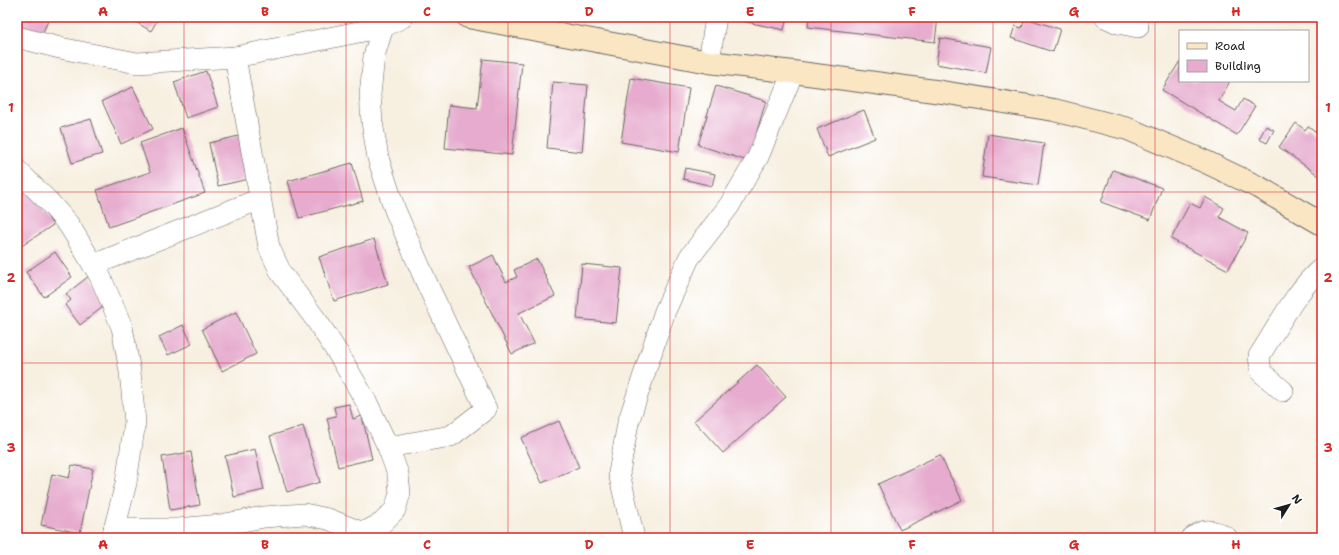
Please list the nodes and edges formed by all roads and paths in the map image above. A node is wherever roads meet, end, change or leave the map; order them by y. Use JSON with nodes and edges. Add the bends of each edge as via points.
{"nodes":[{"id":1,"x":402,"y":17,"type":"edge"},
{"id":2,"x":468,"y":17,"type":"edge"},
{"id":3,"x":716,"y":17,"type":"edge"},
{"id":4,"x":1105,"y":17,"type":"edge"},
{"id":5,"x":384,"y":26,"type":"junction"},
{"id":6,"x":1138,"y":27,"type":"dead end"},
{"id":7,"x":17,"y":37,"type":"edge"},
{"id":8,"x":235,"y":57,"type":"junction"},
{"id":9,"x":709,"y":62,"type":"junction"},
{"id":10,"x":793,"y":72,"type":"junction"},
{"id":11,"x":17,"y":170,"type":"edge"},
{"id":12,"x":1258,"y":187,"type":"junction"},
{"id":13,"x":260,"y":199,"type":"junction"},
{"id":14,"x":1322,"y":224,"type":"edge"},
{"id":15,"x":1322,"y":241,"type":"edge"},
{"id":16,"x":93,"y":265,"type":"junction"},
{"id":17,"x":1322,"y":268,"type":"edge"},
{"id":18,"x":1283,"y":391,"type":"dead end"},
{"id":19,"x":388,"y":447,"type":"junction"},
{"id":20,"x":113,"y":534,"type":"edge"},
{"id":21,"x":634,"y":538,"type":"edge"},
{"id":22,"x":1192,"y":538,"type":"edge"},
{"id":23,"x":1228,"y":538,"type":"edge"}],
"edges":[{"from":1,"to":5,"type":"street"},
{"from":2,"to":9,"type":"street"},
{"from":3,"to":9,"type":"street"},
{"from":4,"to":6,"type":"street"},
{"from":5,"to":8,"type":"street"},
{"from":5,"to":19,"type":"street","via":[[374,56],[370,95],[378,158],[395,210],[486,409],[451,436]]},
{"from":7,"to":8,"type":"street","via":[[137,63]]},
{"from":8,"to":13,"type":"street"},
{"from":9,"to":10,"type":"street"},
{"from":10,"to":12,"type":"street","via":[[1054,110],[1128,129]]},
{"from":10,"to":21,"type":"street","via":[[758,157],[729,206],[690,258],[665,311],[628,423],[619,473]]},
{"from":11,"to":16,"type":"street","via":[[69,225]]},
{"from":12,"to":14,"type":"street"},
{"from":12,"to":15,"type":"street"},
{"from":13,"to":16,"type":"street"},
{"from":13,"to":19,"type":"street","via":[[269,247],[281,273],[341,358]]},
{"from":16,"to":20,"type":"street","via":[[122,327],[135,422],[126,483]]},
{"from":17,"to":18,"type":"street","via":[[1315,273],[1297,298],[1259,356],[1261,372]]},
{"from":19,"to":20,"type":"street","via":[[398,474],[400,494],[395,510],[382,523],[364,533],[328,519],[304,514]]},
{"from":22,"to":23,"type":"street","via":[[1201,531],[1210,531]]}]}
